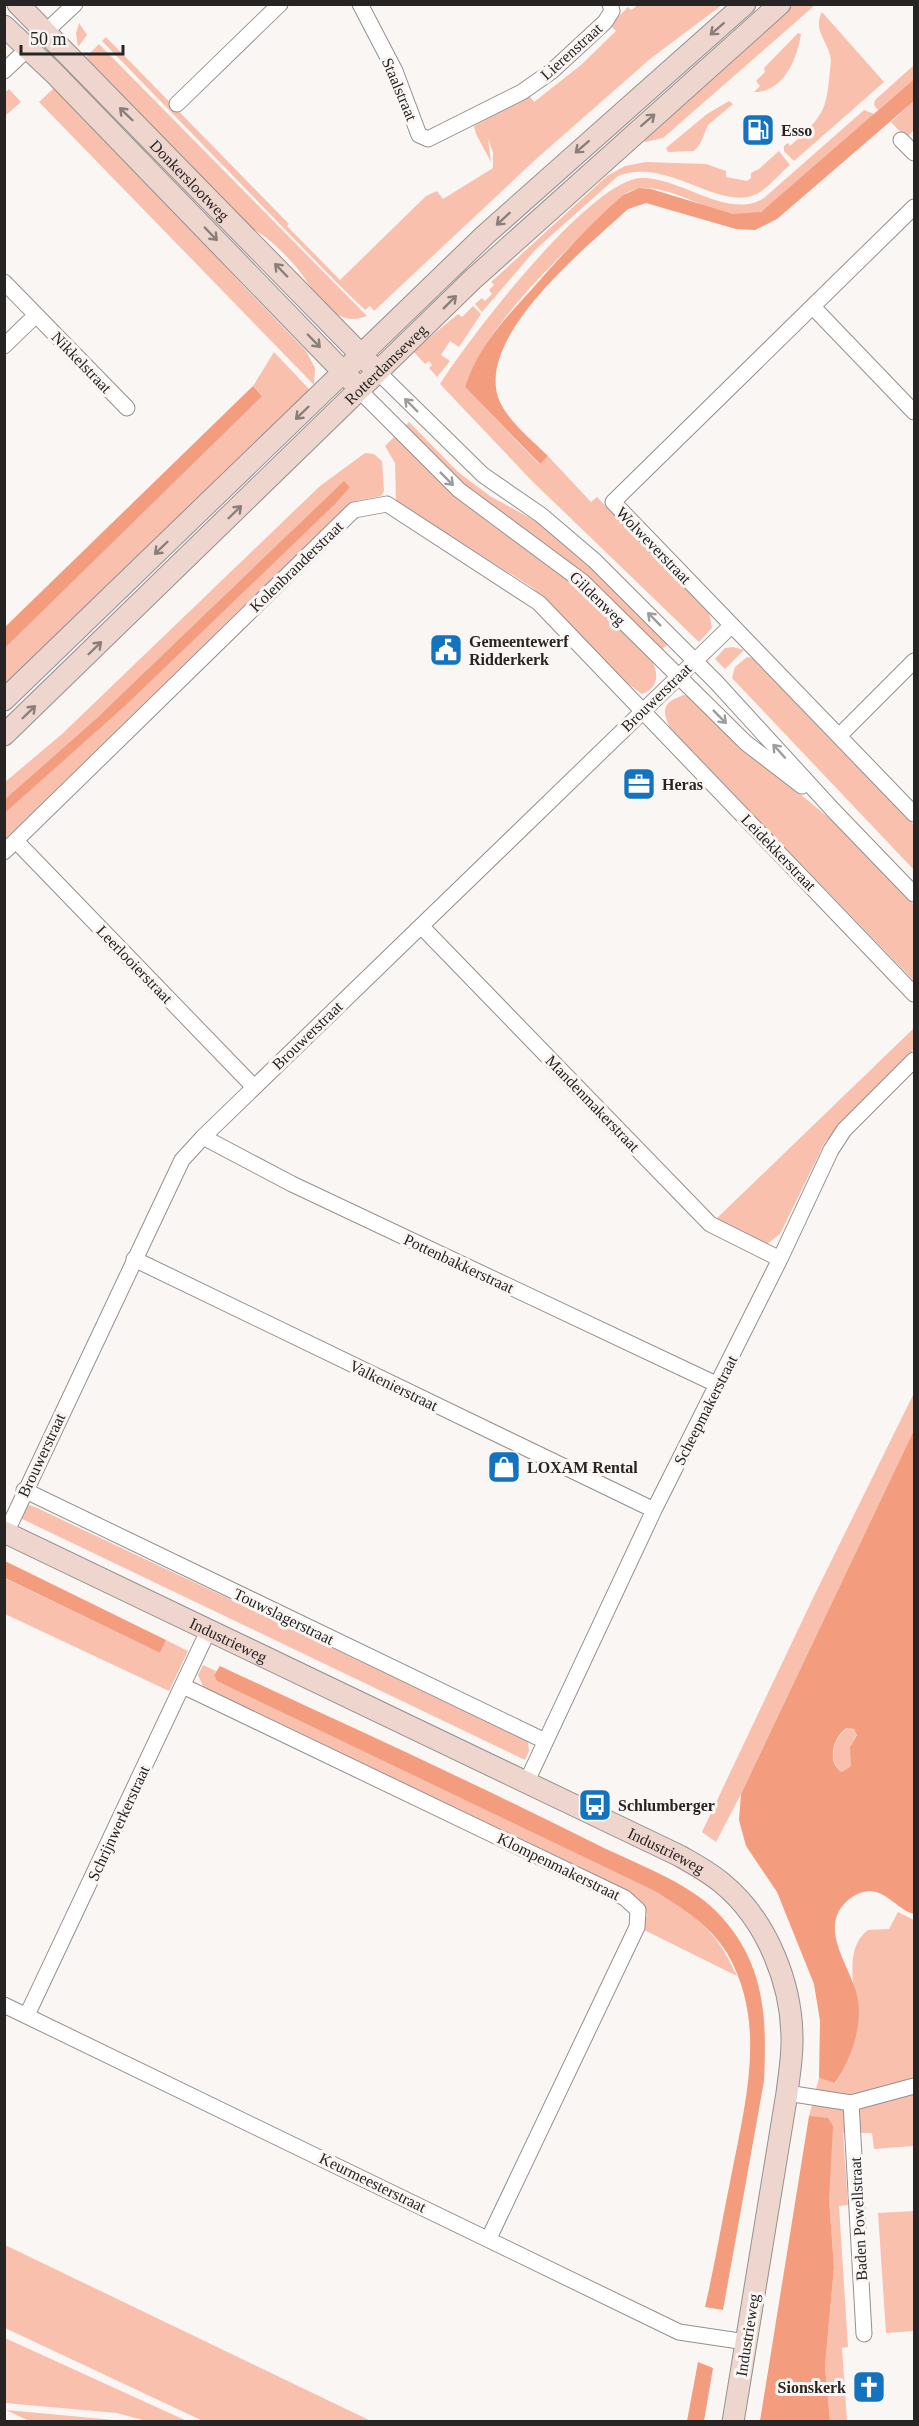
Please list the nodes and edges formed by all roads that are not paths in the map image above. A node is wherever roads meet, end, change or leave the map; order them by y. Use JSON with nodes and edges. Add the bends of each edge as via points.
{"nodes":[{"id":1,"x":18,"y":4,"type":"edge"},
{"id":2,"x":75,"y":4,"type":"edge"},
{"id":3,"x":280,"y":4,"type":"edge"},
{"id":4,"x":360,"y":4,"type":"edge"},
{"id":5,"x":610,"y":4,"type":"edge"},
{"id":6,"x":745,"y":4,"type":"edge"},
{"id":7,"x":780,"y":4,"type":"edge"},
{"id":8,"x":4,"y":26,"type":"edge"},
{"id":9,"x":45,"y":33,"type":"junction"},
{"id":10,"x":28,"y":48,"type":"junction"},
{"id":11,"x":4,"y":70,"type":"edge"},
{"id":12,"x":522,"y":92,"type":"joint"},
{"id":13,"x":177,"y":104,"type":"dead end"},
{"id":14,"x":901,"y":140,"type":"dead end"},
{"id":15,"x":915,"y":153,"type":"edge"},
{"id":16,"x":915,"y":207,"type":"edge"},
{"id":17,"x":4,"y":282,"type":"edge"},
{"id":18,"x":813,"y":307,"type":"junction"},
{"id":19,"x":36,"y":315,"type":"junction"},
{"id":20,"x":4,"y":346,"type":"edge"},
{"id":21,"x":361,"y":354,"type":"junction"},
{"id":22,"x":344,"y":372,"type":"junction"},
{"id":23,"x":379,"y":373,"type":"junction"},
{"id":24,"x":360,"y":391,"type":"junction"},
{"id":25,"x":127,"y":408,"type":"dead end"},
{"id":26,"x":915,"y":412,"type":"edge"},
{"id":27,"x":731,"y":626,"type":"junction"},
{"id":28,"x":695,"y":660,"type":"junction"},
{"id":29,"x":915,"y":662,"type":"edge"},
{"id":30,"x":679,"y":676,"type":"junction"},
{"id":31,"x":4,"y":700,"type":"edge"},
{"id":32,"x":644,"y":710,"type":"junction"},
{"id":33,"x":4,"y":735,"type":"edge"},
{"id":34,"x":839,"y":736,"type":"junction"},
{"id":35,"x":832,"y":810,"type":"junction"},
{"id":36,"x":915,"y":814,"type":"edge"},
{"id":37,"x":16,"y":841,"type":"junction"},
{"id":38,"x":4,"y":852,"type":"edge"},
{"id":39,"x":915,"y":894,"type":"edge"},
{"id":40,"x":420,"y":926,"type":"junction"},
{"id":41,"x":915,"y":994,"type":"edge"},
{"id":42,"x":915,"y":1060,"type":"edge"},
{"id":43,"x":254,"y":1087,"type":"junction"},
{"id":44,"x":203,"y":1137,"type":"junction"},
{"id":45,"x":134,"y":1259,"type":"junction"},
{"id":46,"x":780,"y":1259,"type":"junction"},
{"id":47,"x":718,"y":1384,"type":"junction"},
{"id":48,"x":24,"y":1490,"type":"junction"},
{"id":49,"x":654,"y":1510,"type":"junction"},
{"id":50,"x":5,"y":1532,"type":"edge"},
{"id":51,"x":209,"y":1629,"type":"junction"},
{"id":52,"x":183,"y":1686,"type":"junction"},
{"id":53,"x":545,"y":1741,"type":"junction"},
{"id":54,"x":527,"y":1781,"type":"junction"},
{"id":55,"x":4,"y":2005,"type":"edge"},
{"id":56,"x":27,"y":2016,"type":"junction"},
{"id":57,"x":915,"y":2086,"type":"edge"},
{"id":58,"x":787,"y":2093,"type":"junction"},
{"id":59,"x":851,"y":2103,"type":"junction"},
{"id":60,"x":489,"y":2238,"type":"junction"},
{"id":61,"x":864,"y":2334,"type":"dead end"},
{"id":62,"x":746,"y":2342,"type":"junction"},
{"id":63,"x":733,"y":2421,"type":"edge"}],
"edges":[{"from":1,"to":9,"type":"street","name":"Donkerslootweg"},
{"from":2,"to":9,"type":"street"},
{"from":3,"to":13,"type":"street"},
{"from":4,"to":12,"type":"street","name":"Staalstraat","via":[[395,71],[419,135],[429,139]]},
{"from":5,"to":12,"type":"street","name":"Lierenstraat","via":[[612,11],[604,22],[552,71]]},
{"from":6,"to":21,"type":"street","name":"Rotterdamseweg","one_way":true,"via":[[537,187]]},
{"from":23,"to":7,"type":"street","name":"Rotterdamseweg","one_way":true,"via":[[540,217]]},
{"from":8,"to":10,"type":"street","name":"Donkerslootweg"},
{"from":9,"to":10,"type":"street"},
{"from":21,"to":9,"type":"street","name":"Donkerslootweg","one_way":true},
{"from":10,"to":11,"type":"street"},
{"from":10,"to":22,"type":"street","name":"Donkerslootweg","one_way":true},
{"from":14,"to":15,"type":"street"},
{"from":16,"to":18,"type":"street","name":"Wolweverstraat"},
{"from":17,"to":19,"type":"street","name":"Nikkelstraat"},
{"from":18,"to":26,"type":"street"},
{"from":18,"to":27,"type":"street","name":"Wolweverstraat","via":[[613,502]]},
{"from":19,"to":20,"type":"street"},
{"from":19,"to":25,"type":"street","name":"Nikkelstraat"},
{"from":21,"to":22,"type":"street","name":"Rotterdamseweg"},
{"from":21,"to":23,"type":"street","name":"Donkerslootweg"},
{"from":22,"to":24,"type":"street","name":"Donkerslootweg"},
{"from":22,"to":31,"type":"street","name":"Rotterdamseweg","one_way":true},
{"from":23,"to":24,"type":"street","name":"Rotterdamseweg"},
{"from":28,"to":23,"type":"street","name":"Gildenweg","one_way":true,"via":[[595,561],[483,475]]},
{"from":24,"to":30,"type":"street","name":"Gildenweg","one_way":true,"via":[[459,490],[566,566]]},
{"from":33,"to":24,"type":"street","name":"Rotterdamseweg","one_way":true},
{"from":27,"to":28,"type":"street","name":"Brouwerstraat"},
{"from":27,"to":34,"type":"street","name":"Wolweverstraat"},
{"from":28,"to":30,"type":"street","name":"Brouwerstraat"},
{"from":35,"to":28,"type":"street","name":"Gildenweg","one_way":true},
{"from":29,"to":34,"type":"street"},
{"from":30,"to":32,"type":"street","name":"Brouwerstraat"},
{"from":30,"to":35,"type":"street","name":"Gildenweg","one_way":true,"via":[[746,743]]},
{"from":32,"to":37,"type":"street","name":"Kolenbranderstraat","via":[[539,603],[404,512],[387,504],[354,510]]},
{"from":32,"to":40,"type":"street","name":"Brouwerstraat"},
{"from":32,"to":41,"type":"street","name":"Leidekkerstraat"},
{"from":34,"to":36,"type":"street","name":"Wolweverstraat"},
{"from":35,"to":39,"type":"street","name":"Gildenweg"},
{"from":37,"to":38,"type":"street","name":"Kolenbranderstraat"},
{"from":37,"to":43,"type":"street","name":"Leerlooierstraat"},
{"from":40,"to":43,"type":"street","name":"Brouwerstraat"},
{"from":40,"to":46,"type":"street","name":"Mandenmakerstraat","via":[[710,1224]]},
{"from":42,"to":46,"type":"street","name":"Scheepmakerstraat","via":[[844,1130]]},
{"from":43,"to":44,"type":"street","name":"Brouwerstraat"},
{"from":44,"to":45,"type":"street","name":"Brouwerstraat","via":[[182,1160]]},
{"from":44,"to":47,"type":"street","name":"Pottenbakkerstraat","via":[[292,1184]]},
{"from":45,"to":48,"type":"street","name":"Brouwerstraat"},
{"from":45,"to":49,"type":"street","name":"Valkenierstraat"},
{"from":46,"to":47,"type":"street","name":"Scheepmakerstraat"},
{"from":47,"to":49,"type":"street","name":"Scheepmakerstraat"},
{"from":48,"to":50,"type":"street","name":"Brouwerstraat"},
{"from":48,"to":53,"type":"street","name":"Touwslagerstraat"},
{"from":49,"to":53,"type":"street","name":"Scheepmakerstraat"},
{"from":50,"to":51,"type":"street","name":"Industrieweg"},
{"from":51,"to":52,"type":"street","name":"Schrijnwerkerstraat"},
{"from":51,"to":54,"type":"street","name":"Industrieweg"},
{"from":52,"to":56,"type":"street","name":"Schrijnwerkerstraat"},
{"from":52,"to":60,"type":"street","name":"Klompenmakerstraat","via":[[626,1898],[638,1910],[637,1927]]},
{"from":53,"to":54,"type":"street","name":"Scheepmakerstraat"},
{"from":54,"to":58,"type":"street","name":"Industrieweg","via":[[688,1860],[723,1884],[747,1910],[777,1962],[787,1989],[792,2044]]},
{"from":55,"to":56,"type":"street","name":"Keurmeesterstraat"},
{"from":56,"to":60,"type":"street","name":"Keurmeesterstraat"},
{"from":57,"to":59,"type":"street"},
{"from":58,"to":59,"type":"street"},
{"from":58,"to":62,"type":"street","name":"Industrieweg"},
{"from":59,"to":61,"type":"street","name":"Baden Powellstraat"},
{"from":60,"to":62,"type":"street","name":"Keurmeesterstraat","via":[[679,2332]]},
{"from":62,"to":63,"type":"street","name":"Industrieweg"}]}
